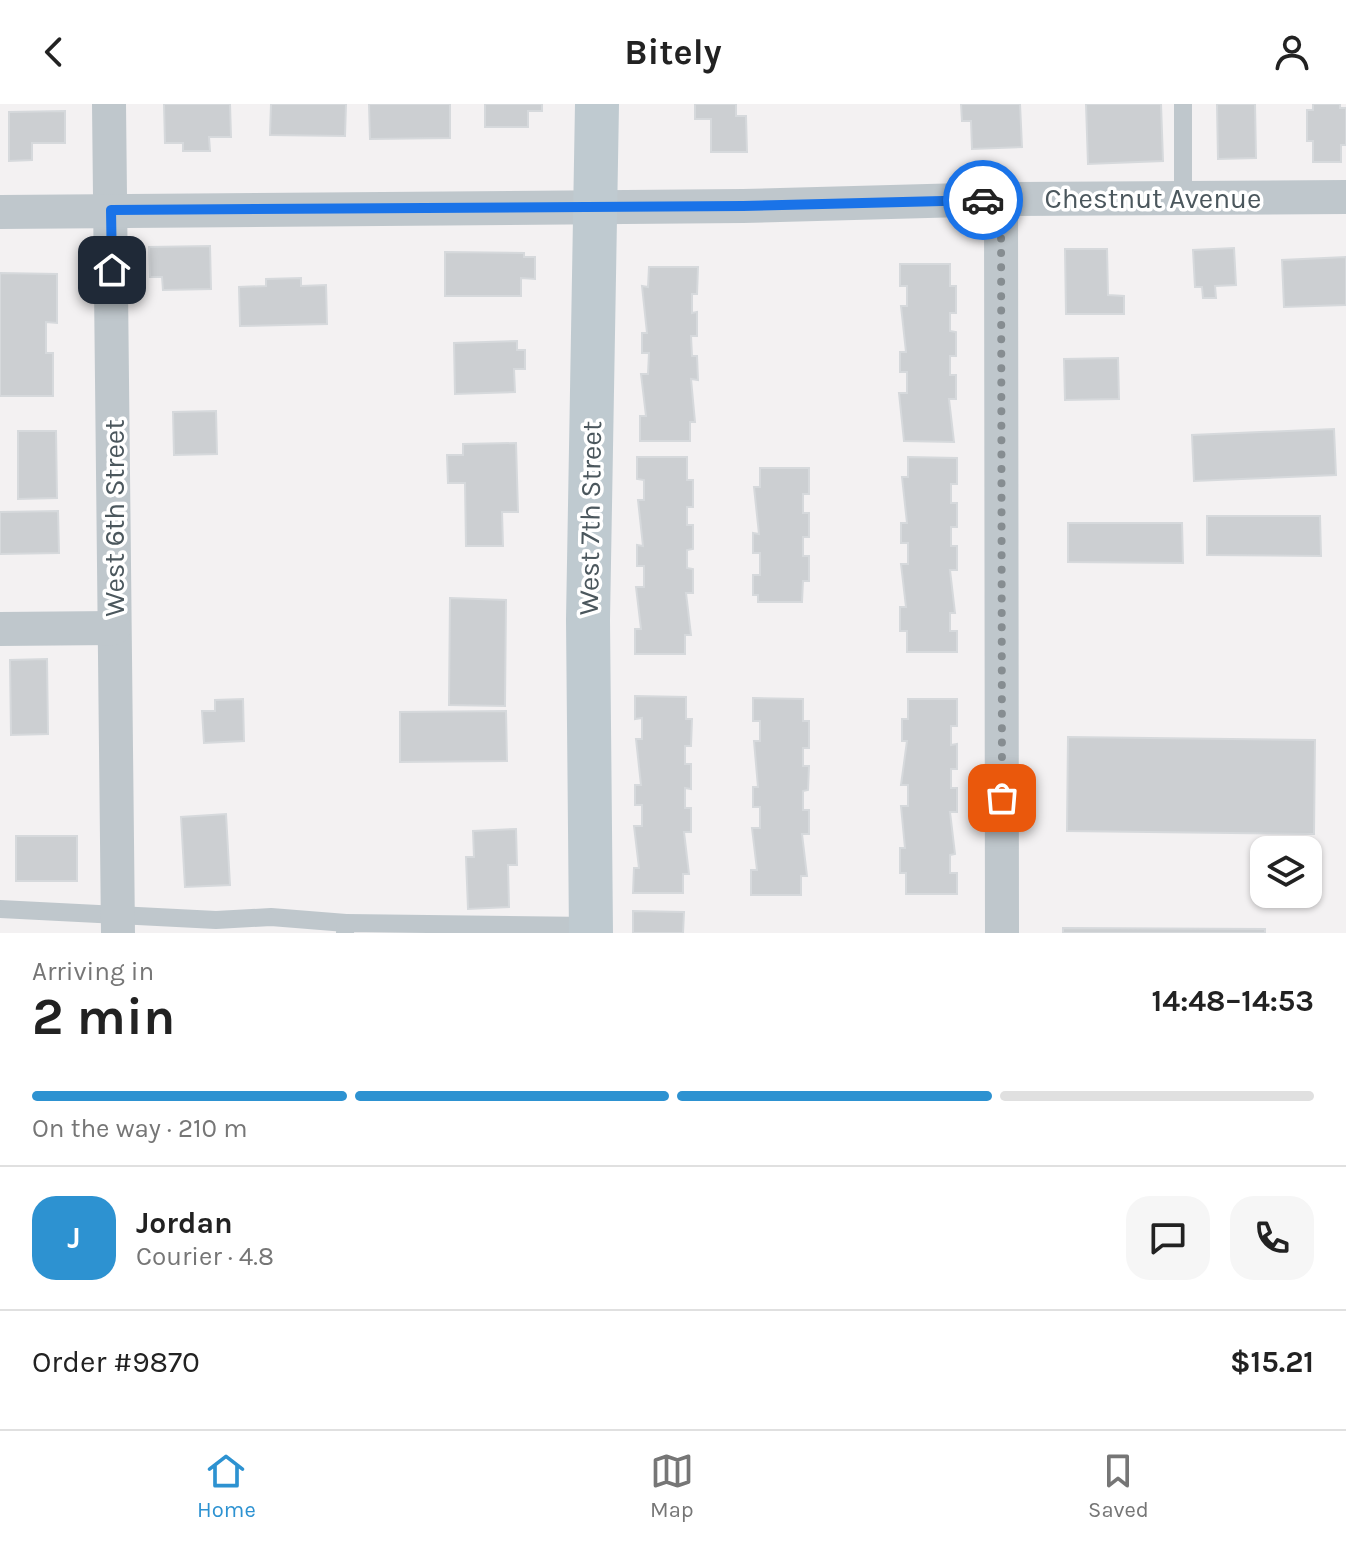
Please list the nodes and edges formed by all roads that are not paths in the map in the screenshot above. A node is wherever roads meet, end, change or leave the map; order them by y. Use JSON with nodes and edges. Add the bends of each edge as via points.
{"nodes":[{"id":1,"x":109,"y":104,"type":"edge"},
{"id":2,"x":597,"y":104,"type":"edge"},
{"id":3,"x":1183,"y":104,"type":"edge"},
{"id":4,"x":1183,"y":197,"type":"junction"},
{"id":5,"x":1346,"y":197,"type":"edge"},
{"id":6,"x":1001,"y":199,"type":"junction"},
{"id":7,"x":596,"y":207,"type":"junction"},
{"id":8,"x":111,"y":210,"type":"junction"},
{"id":9,"x":0,"y":212,"type":"edge"},
{"id":10,"x":114,"y":628,"type":"junction"},
{"id":11,"x":0,"y":629,"type":"edge"},
{"id":12,"x":0,"y":909,"type":"edge"},
{"id":13,"x":118,"y":923,"type":"edge"},
{"id":14,"x":346,"y":928,"type":"edge"},
{"id":15,"x":524,"y":929,"type":"edge"},
{"id":16,"x":591,"y":929,"type":"edge"},
{"id":17,"x":1002,"y":933,"type":"edge"}],
"edges":[{"from":1,"to":8,"type":"street","name":"West 6th Street"},
{"from":2,"to":7,"type":"street","name":"West 7th Street"},
{"from":3,"to":4,"type":"lane"},
{"from":4,"to":5,"type":"street","name":"Chestnut Avenue"},
{"from":4,"to":6,"type":"street","name":"Chestnut Avenue"},
{"from":6,"to":7,"type":"street","name":"Chestnut Avenue"},
{"from":6,"to":17,"type":"street"},
{"from":7,"to":8,"type":"street","name":"Chestnut Avenue"},
{"from":7,"to":16,"type":"street","name":"West 7th Street","via":[[588,620]]},
{"from":8,"to":9,"type":"street","name":"Chestnut Avenue"},
{"from":8,"to":10,"type":"street","name":"West 6th Street"},
{"from":10,"to":11,"type":"street"},
{"from":10,"to":13,"type":"street","name":"West 6th Street"},
{"from":12,"to":13,"type":"lane"},
{"from":13,"to":14,"type":"lane","via":[[271,917]]},
{"from":14,"to":15,"type":"lane"},
{"from":15,"to":16,"type":"lane"}]}
